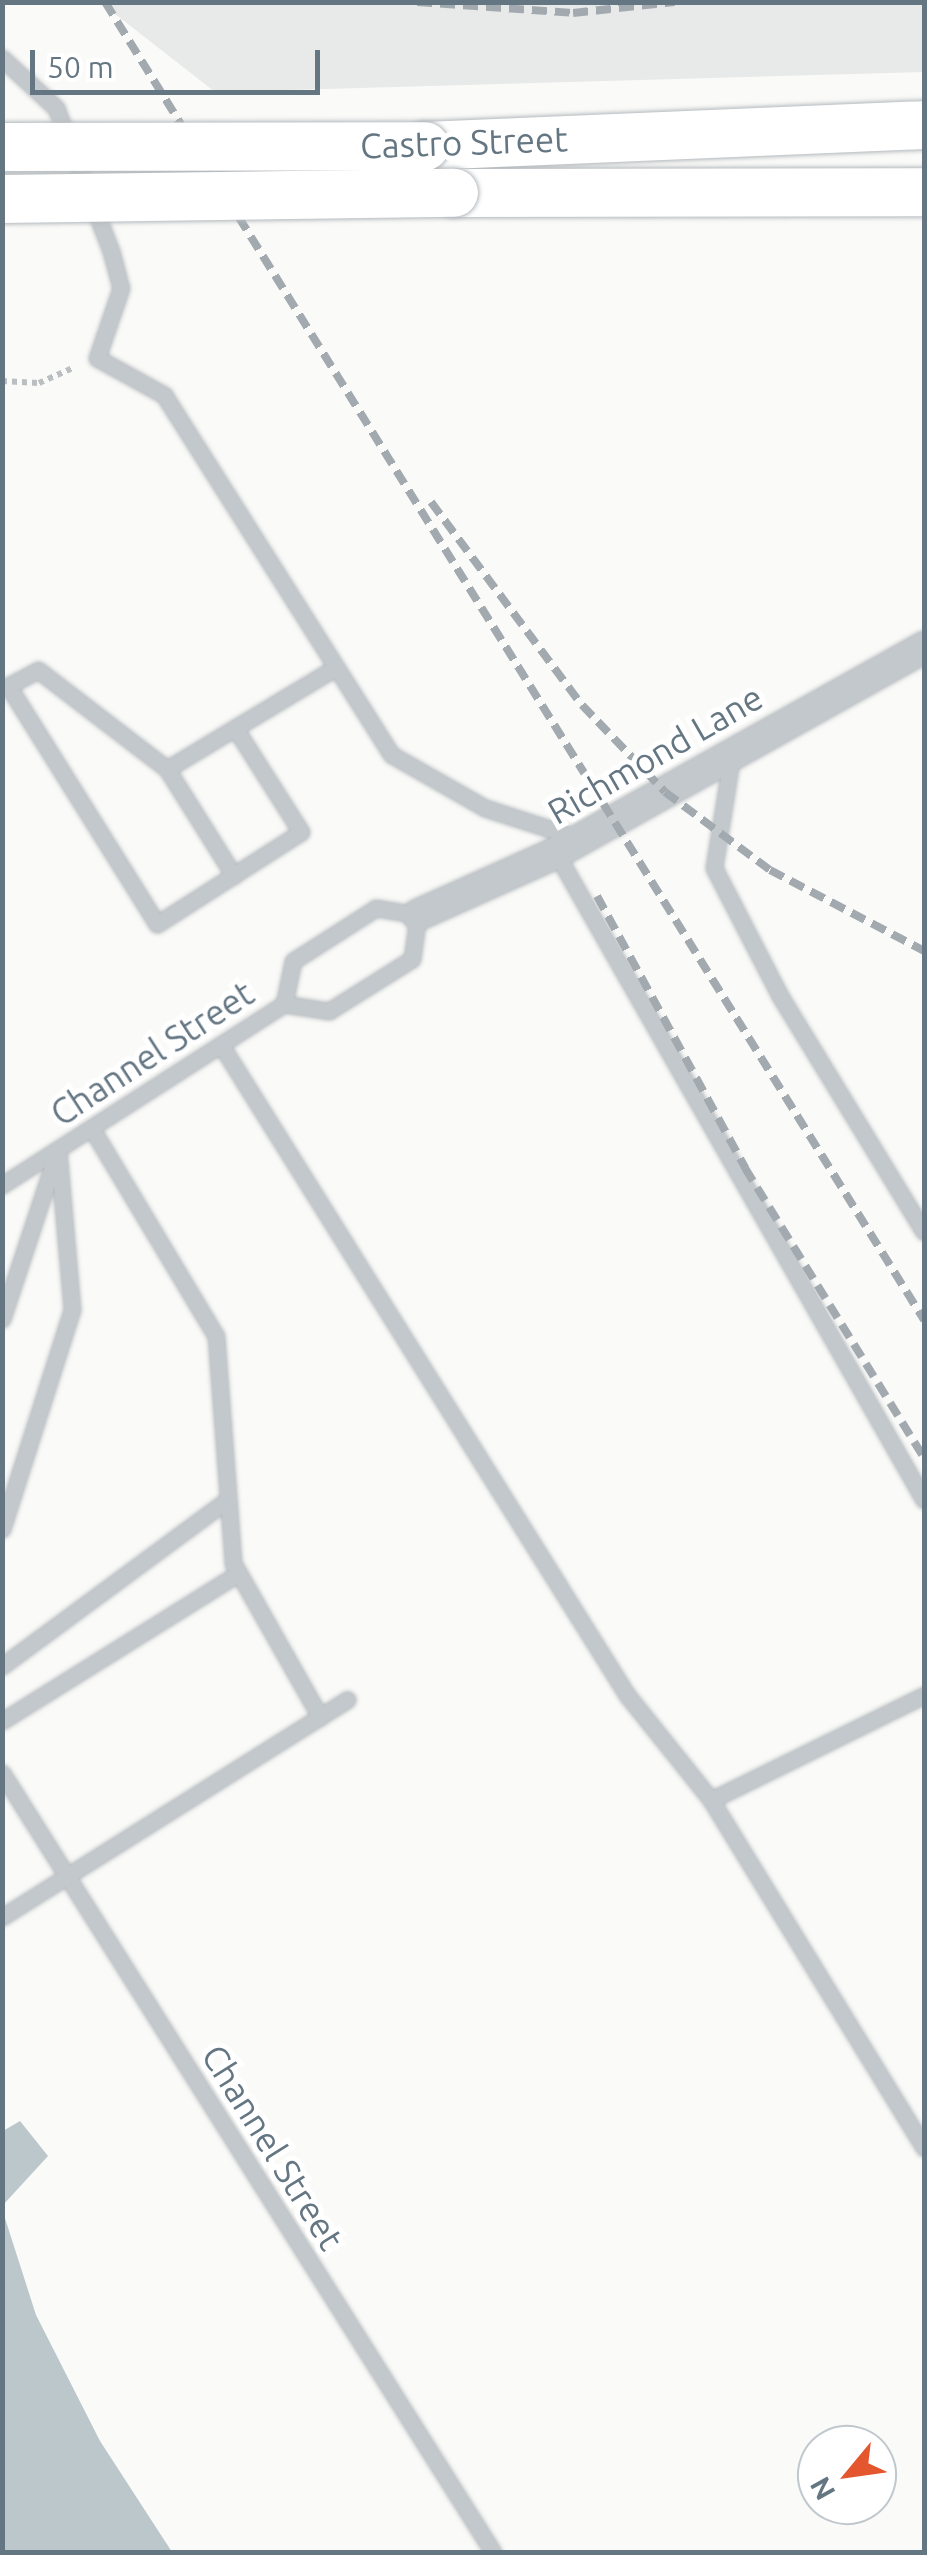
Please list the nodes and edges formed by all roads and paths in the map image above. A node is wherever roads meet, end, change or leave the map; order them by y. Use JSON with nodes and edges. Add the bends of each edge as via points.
{"nodes":[{"id":1,"x":2,"y":58,"type":"edge"},
{"id":2,"x":924,"y":125,"type":"edge"},
{"id":3,"x":2,"y":148,"type":"edge"},
{"id":4,"x":924,"y":192,"type":"edge"},
{"id":5,"x":2,"y":199,"type":"edge"},
{"id":6,"x":97,"y":358,"type":"junction"},
{"id":7,"x":2,"y":381,"type":"edge"},
{"id":8,"x":924,"y":647,"type":"edge"},
{"id":9,"x":333,"y":669,"type":"junction"},
{"id":10,"x":235,"y":728,"type":"junction"},
{"id":11,"x":732,"y":751,"type":"junction"},
{"id":12,"x":167,"y":769,"type":"junction"},
{"id":13,"x":569,"y":846,"type":"junction"},
{"id":14,"x":234,"y":876,"type":"junction"},
{"id":15,"x":418,"y":916,"type":"junction"},
{"id":16,"x":284,"y":1004,"type":"junction"},
{"id":17,"x":221,"y":1045,"type":"junction"},
{"id":18,"x":92,"y":1128,"type":"junction"},
{"id":19,"x":58,"y":1150,"type":"junction"},
{"id":20,"x":2,"y":1185,"type":"edge"},
{"id":21,"x":924,"y":1232,"type":"edge"},
{"id":22,"x":2,"y":1319,"type":"edge"},
{"id":23,"x":924,"y":1500,"type":"edge"},
{"id":24,"x":222,"y":1503,"type":"junction"},
{"id":25,"x":2,"y":1529,"type":"edge"},
{"id":26,"x":239,"y":1573,"type":"junction"},
{"id":27,"x":2,"y":1666,"type":"edge"},
{"id":28,"x":924,"y":1696,"type":"edge"},
{"id":29,"x":348,"y":1700,"type":"dead end"},
{"id":30,"x":320,"y":1717,"type":"junction"},
{"id":31,"x":2,"y":1720,"type":"edge"},
{"id":32,"x":2,"y":1773,"type":"edge"},
{"id":33,"x":711,"y":1800,"type":"junction"},
{"id":34,"x":66,"y":1874,"type":"junction"},
{"id":35,"x":2,"y":1917,"type":"edge"},
{"id":36,"x":924,"y":2148,"type":"edge"},
{"id":37,"x":493,"y":2552,"type":"edge"}],
"edges":[{"from":1,"to":6,"type":"lane","via":[[56,108],[111,250],[121,288]]},
{"from":2,"to":3,"type":"main road","name":"Castro Street","bridge":true,"via":[[425,146]]},
{"from":4,"to":5,"type":"main road","name":"Castro Street","bridge":true},
{"from":6,"to":7,"type":"path","via":[[39,382]]},
{"from":6,"to":9,"type":"lane","via":[[164,395]]},
{"from":8,"to":11,"type":"street","name":"Richmond Lane"},
{"from":9,"to":10,"type":"lane"},
{"from":9,"to":13,"type":"lane","via":[[392,756]]},
{"from":10,"to":12,"type":"lane"},
{"from":10,"to":14,"type":"lane","via":[[301,832]]},
{"from":11,"to":13,"type":"street","name":"Richmond Lane"},
{"from":11,"to":21,"type":"lane","via":[[714,868],[780,996]]},
{"from":12,"to":14,"type":"lane"},
{"from":12,"to":14,"type":"lane","via":[[38,670],[8,686],[158,924]]},
{"from":13,"to":15,"type":"street","name":"Richmond Lane"},
{"from":13,"to":23,"type":"lane"},
{"from":15,"to":16,"type":"lane","name":"Channel Street","via":[[376,908],[293,961]]},
{"from":15,"to":16,"type":"lane","name":"Channel Street","via":[[412,959],[329,1011]]},
{"from":16,"to":17,"type":"lane","name":"Channel Street"},
{"from":17,"to":18,"type":"lane","name":"Channel Street"},
{"from":17,"to":33,"type":"lane","via":[[627,1695]]},
{"from":18,"to":19,"type":"lane","name":"Channel Street"},
{"from":18,"to":24,"type":"lane","via":[[216,1336]]},
{"from":19,"to":20,"type":"lane","name":"Channel Street"},
{"from":19,"to":22,"type":"lane"},
{"from":19,"to":25,"type":"lane","via":[[72,1309]]},
{"from":24,"to":26,"type":"lane"},
{"from":24,"to":27,"type":"lane"},
{"from":26,"to":30,"type":"lane"},
{"from":26,"to":31,"type":"lane"},
{"from":28,"to":33,"type":"lane"},
{"from":29,"to":30,"type":"lane"},
{"from":30,"to":34,"type":"lane"},
{"from":32,"to":34,"type":"lane","name":"Channel Street"},
{"from":33,"to":36,"type":"lane"},
{"from":34,"to":35,"type":"lane"},
{"from":34,"to":37,"type":"lane","name":"Channel Street"}]}
